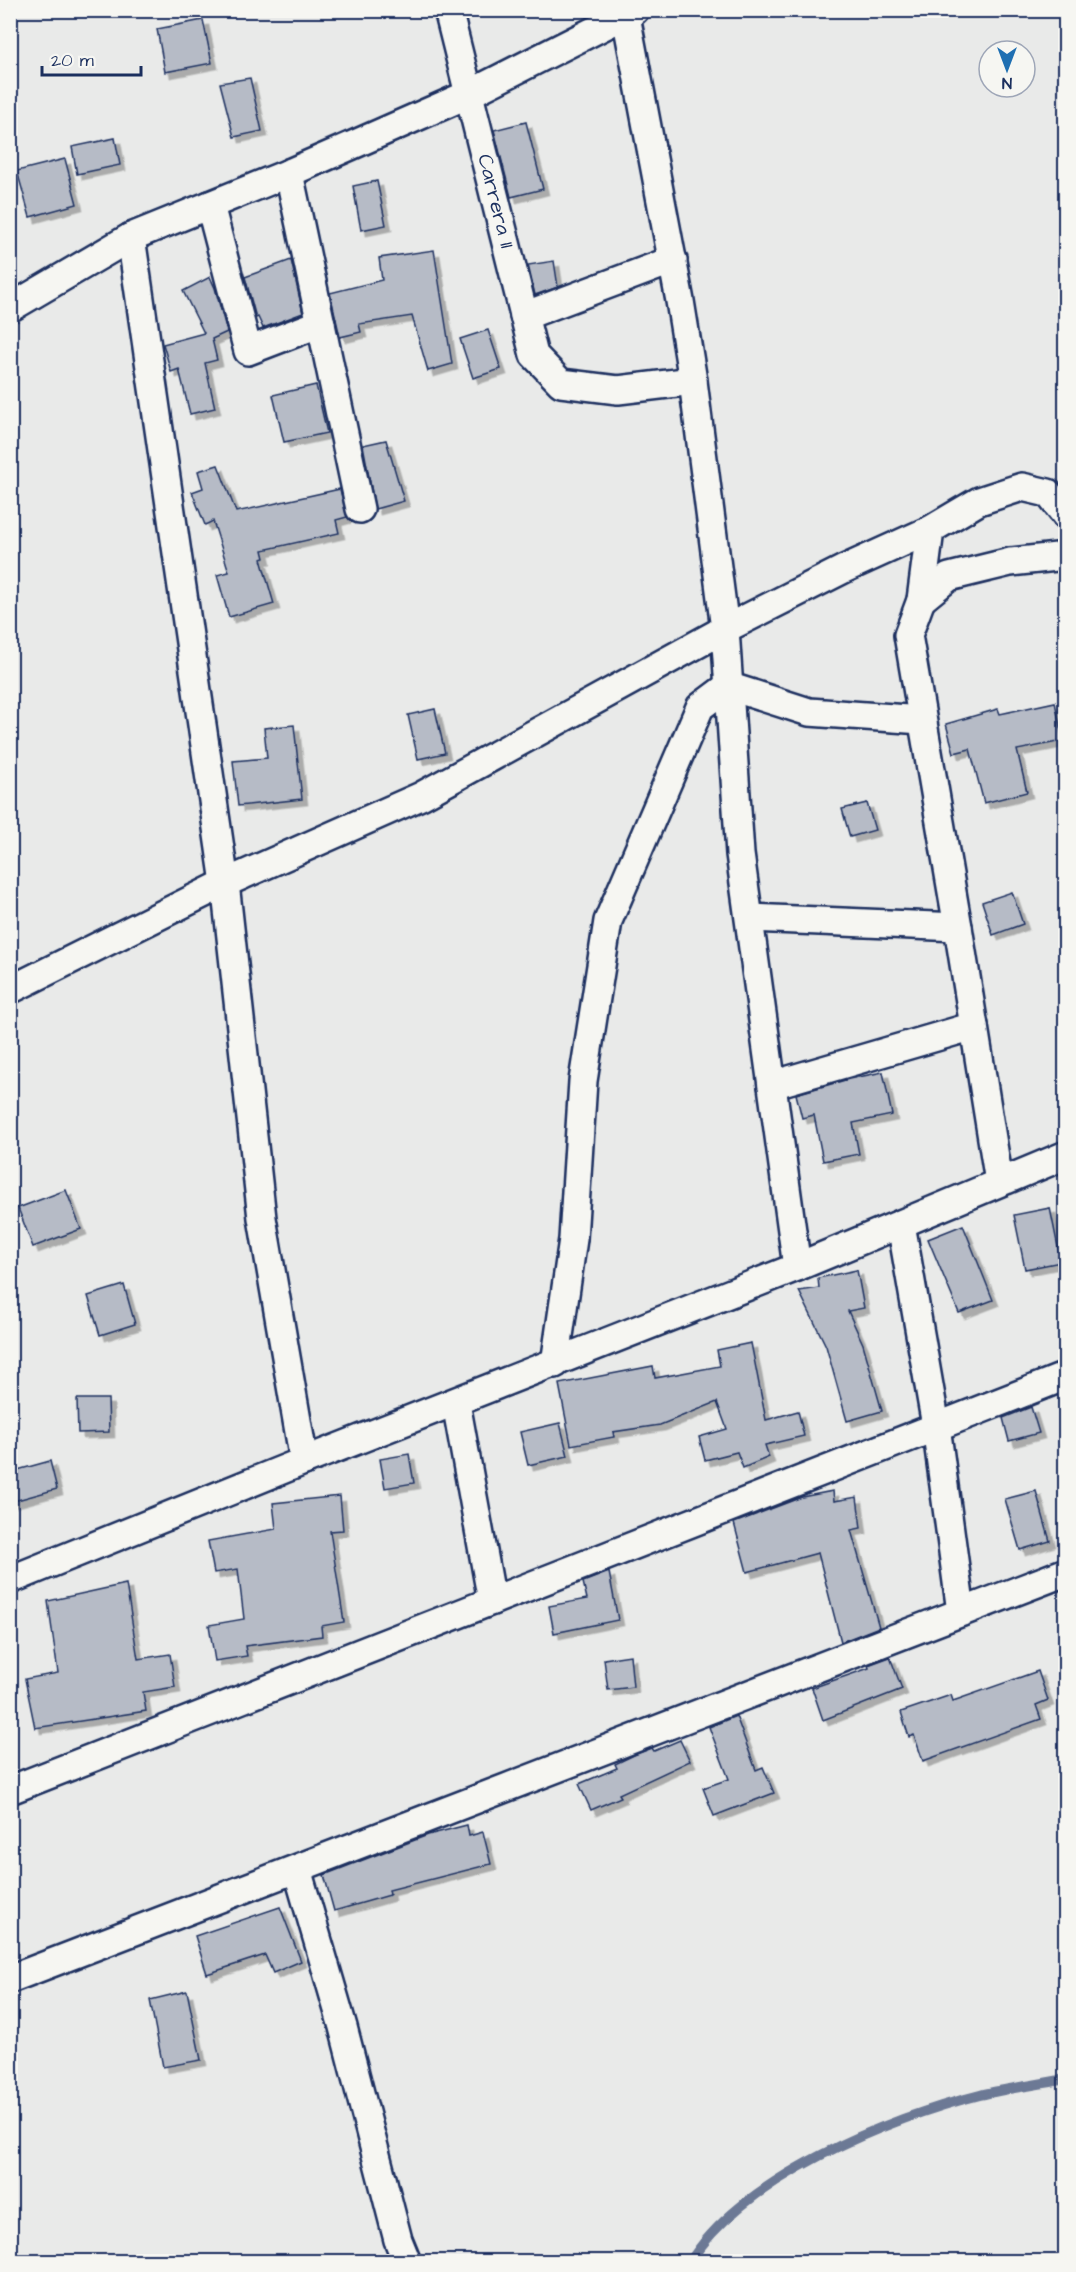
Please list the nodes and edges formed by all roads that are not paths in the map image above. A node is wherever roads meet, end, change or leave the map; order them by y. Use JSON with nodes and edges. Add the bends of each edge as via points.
{"nodes":[{"id":1,"x":448,"y":10,"type":"edge"},
{"id":2,"x":630,"y":13,"type":"edge"},
{"id":3,"x":470,"y":94,"type":"junction"},
{"id":4,"x":289,"y":173,"type":"junction"},
{"id":5,"x":210,"y":205,"type":"junction"},
{"id":6,"x":131,"y":237,"type":"junction"},
{"id":7,"x":672,"y":260,"type":"junction"},
{"id":8,"x":10,"y":308,"type":"edge"},
{"id":9,"x":524,"y":316,"type":"junction"},
{"id":10,"x":321,"y":323,"type":"junction"},
{"id":11,"x":693,"y":381,"type":"junction"},
{"id":12,"x":360,"y":509,"type":"dead end"},
{"id":13,"x":1065,"y":516,"type":"edge"},
{"id":14,"x":930,"y":530,"type":"junction"},
{"id":15,"x":1065,"y":556,"type":"edge"},
{"id":16,"x":921,"y":600,"type":"junction"},
{"id":17,"x":725,"y":629,"type":"junction"},
{"id":18,"x":728,"y":686,"type":"junction"},
{"id":19,"x":922,"y":720,"type":"junction"},
{"id":20,"x":225,"y":883,"type":"junction"},
{"id":21,"x":750,"y":918,"type":"junction"},
{"id":22,"x":958,"y":927,"type":"junction"},
{"id":23,"x":10,"y":990,"type":"edge"},
{"id":24,"x":974,"y":1026,"type":"junction"},
{"id":25,"x":772,"y":1085,"type":"junction"},
{"id":26,"x":1065,"y":1155,"type":"edge"},
{"id":27,"x":999,"y":1182,"type":"junction"},
{"id":28,"x":901,"y":1224,"type":"junction"},
{"id":29,"x":797,"y":1267,"type":"junction"},
{"id":30,"x":555,"y":1364,"type":"junction"},
{"id":31,"x":1065,"y":1376,"type":"edge"},
{"id":32,"x":456,"y":1403,"type":"junction"},
{"id":33,"x":936,"y":1426,"type":"junction"},
{"id":34,"x":304,"y":1461,"type":"junction"},
{"id":35,"x":1065,"y":1572,"type":"edge"},
{"id":36,"x":10,"y":1580,"type":"edge"},
{"id":37,"x":492,"y":1601,"type":"junction"},
{"id":38,"x":961,"y":1612,"type":"junction"},
{"id":39,"x":10,"y":1790,"type":"edge"},
{"id":40,"x":297,"y":1869,"type":"junction"},
{"id":41,"x":10,"y":1979,"type":"edge"},
{"id":42,"x":407,"y":2262,"type":"edge"}],
"edges":[{"from":1,"to":3,"type":"street","name":"Carrera 11"},
{"from":2,"to":3,"type":"street"},
{"from":2,"to":7,"type":"street"},
{"from":3,"to":4,"type":"street"},
{"from":3,"to":9,"type":"street","name":"Carrera 11"},
{"from":4,"to":5,"type":"street"},
{"from":4,"to":10,"type":"street"},
{"from":5,"to":6,"type":"street"},
{"from":5,"to":10,"type":"street","via":[[248,351]]},
{"from":6,"to":8,"type":"street"},
{"from":6,"to":20,"type":"street"},
{"from":7,"to":9,"type":"street"},
{"from":7,"to":11,"type":"street"},
{"from":9,"to":11,"type":"street","name":"Carrera 11","via":[[534,355],[561,383],[618,390]]},
{"from":10,"to":12,"type":"street"},
{"from":11,"to":17,"type":"street"},
{"from":13,"to":14,"type":"street","via":[[1048,493],[1022,487],[979,501]]},
{"from":14,"to":16,"type":"street"},
{"from":14,"to":17,"type":"street"},
{"from":15,"to":16,"type":"street","via":[[1010,562],[949,577]]},
{"from":16,"to":19,"type":"street","via":[[908,635]]},
{"from":17,"to":18,"type":"street"},
{"from":17,"to":20,"type":"street","via":[[421,796]]},
{"from":18,"to":19,"type":"street","via":[[809,712]]},
{"from":18,"to":21,"type":"street","via":[[740,854]]},
{"from":18,"to":30,"type":"street","via":[[700,707],[608,921],[583,1081],[573,1239]]},
{"from":19,"to":22,"type":"street"},
{"from":20,"to":23,"type":"street"},
{"from":20,"to":34,"type":"street","via":[[262,1218]]},
{"from":21,"to":22,"type":"street"},
{"from":21,"to":25,"type":"street"},
{"from":22,"to":24,"type":"street"},
{"from":24,"to":25,"type":"street"},
{"from":24,"to":27,"type":"street"},
{"from":25,"to":29,"type":"street"},
{"from":26,"to":27,"type":"street"},
{"from":27,"to":28,"type":"street"},
{"from":28,"to":29,"type":"street"},
{"from":28,"to":33,"type":"street"},
{"from":29,"to":30,"type":"street"},
{"from":30,"to":32,"type":"street"},
{"from":31,"to":33,"type":"street"},
{"from":32,"to":34,"type":"street"},
{"from":32,"to":37,"type":"street"},
{"from":33,"to":37,"type":"street"},
{"from":33,"to":38,"type":"street"},
{"from":34,"to":36,"type":"street"},
{"from":35,"to":38,"type":"street"},
{"from":37,"to":39,"type":"street"},
{"from":38,"to":40,"type":"street"},
{"from":40,"to":41,"type":"street"},
{"from":40,"to":42,"type":"street"}]}
